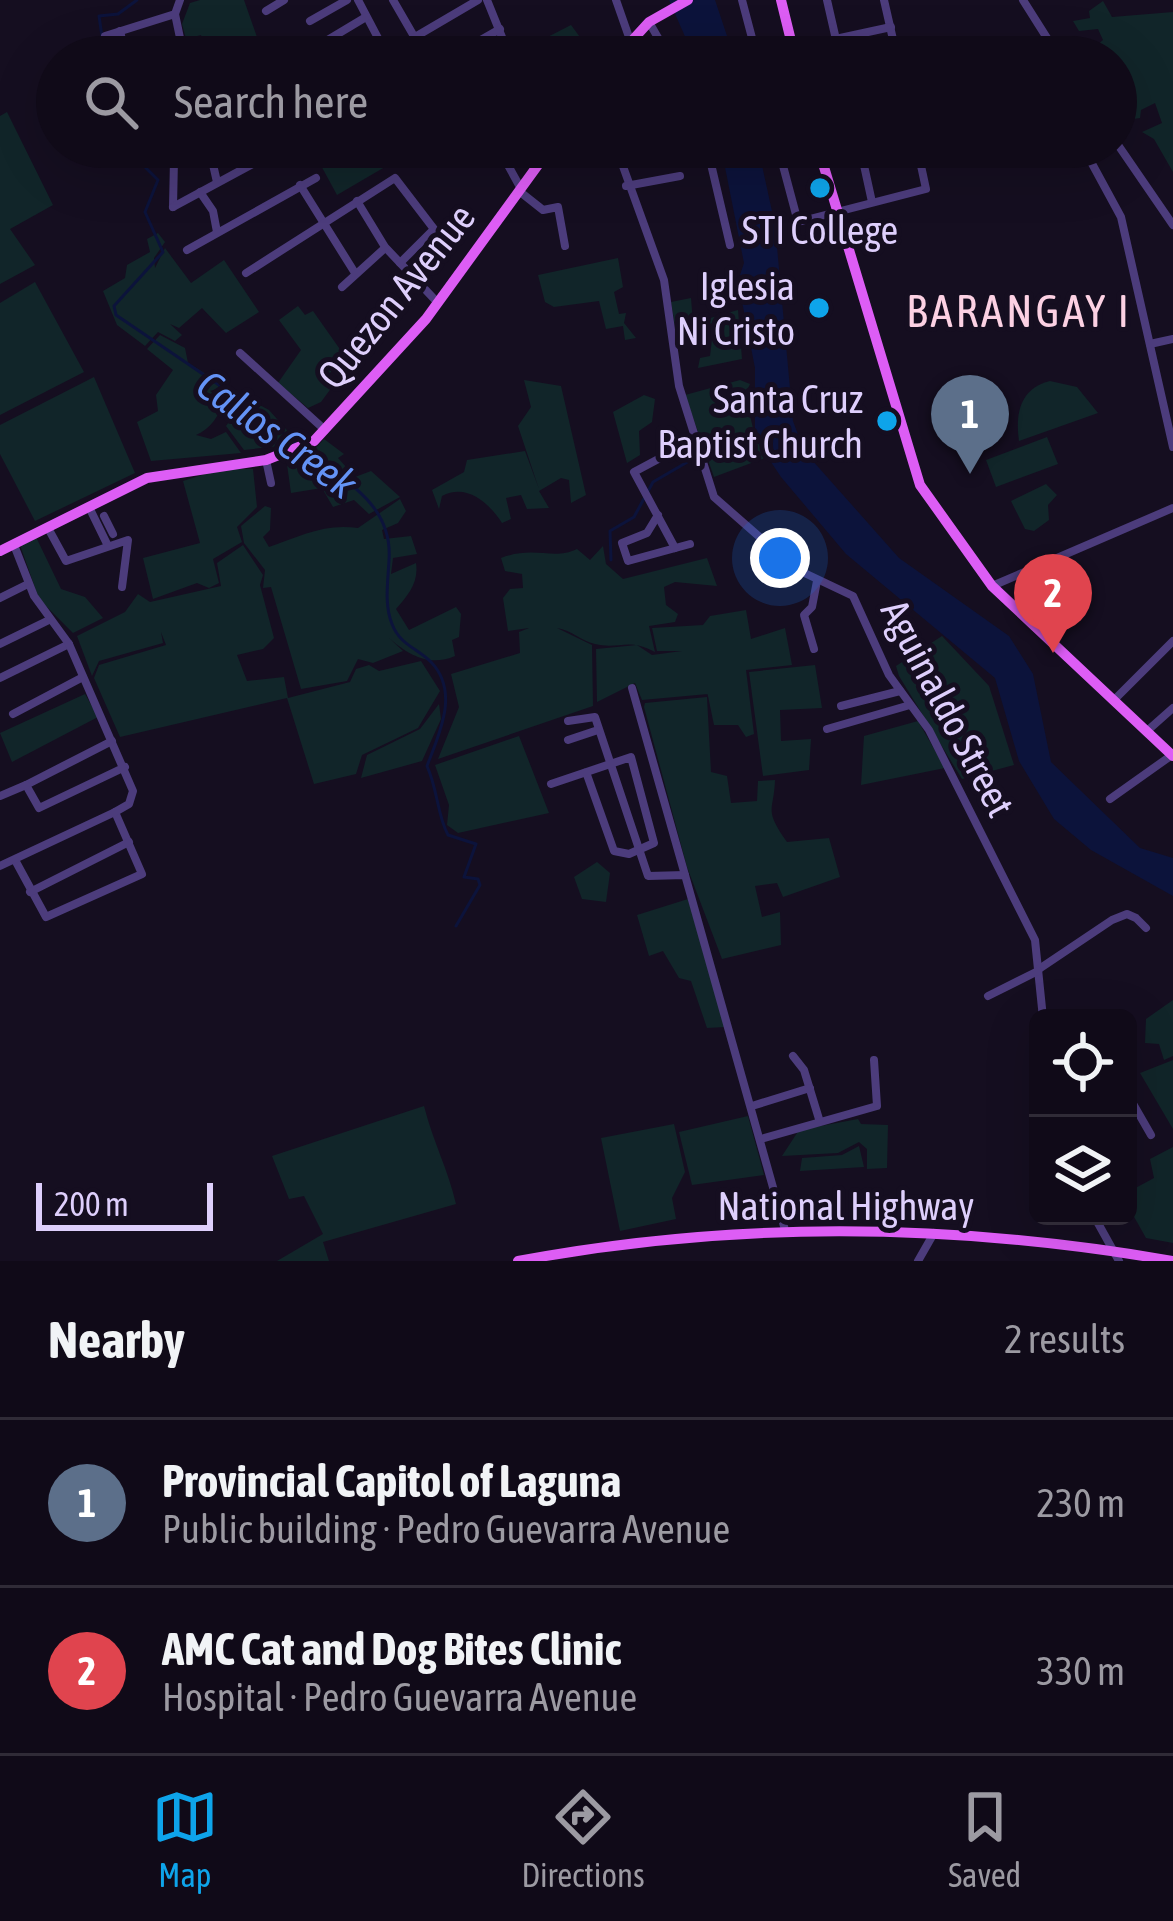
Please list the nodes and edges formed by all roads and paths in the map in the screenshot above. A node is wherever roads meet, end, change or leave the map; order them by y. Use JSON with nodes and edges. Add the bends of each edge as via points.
{"nodes":[{"id":1,"x":347,"y":0,"type":"edge"},
{"id":2,"x":358,"y":0,"type":"edge"},
{"id":3,"x":483,"y":0,"type":"edge"},
{"id":4,"x":616,"y":0,"type":"edge"},
{"id":5,"x":688,"y":0,"type":"edge"},
{"id":6,"x":742,"y":0,"type":"edge"},
{"id":7,"x":781,"y":0,"type":"edge"},
{"id":8,"x":826,"y":0,"type":"edge"},
{"id":9,"x":884,"y":0,"type":"edge"},
{"id":10,"x":1023,"y":0,"type":"edge"},
{"id":11,"x":281,"y":1,"type":"edge"},
{"id":12,"x":398,"y":2,"type":"edge"},
{"id":13,"x":178,"y":7,"type":"edge"},
{"id":14,"x":266,"y":11,"type":"dead end"},
{"id":15,"x":366,"y":17,"type":"junction"},
{"id":16,"x":653,"y":19,"type":"junction"},
{"id":17,"x":310,"y":22,"type":"dead end"},
{"id":18,"x":891,"y":27,"type":"junction"},
{"id":19,"x":500,"y":29,"type":"junction"},
{"id":20,"x":121,"y":32,"type":"junction"},
{"id":21,"x":105,"y":36,"type":"dead end"},
{"id":22,"x":122,"y":36,"type":"edge"},
{"id":23,"x":334,"y":36,"type":"edge"},
{"id":24,"x":376,"y":36,"type":"edge"},
{"id":25,"x":415,"y":36,"type":"edge"},
{"id":26,"x":417,"y":36,"type":"edge"},
{"id":27,"x":488,"y":36,"type":"edge"},
{"id":28,"x":502,"y":36,"type":"edge"},
{"id":29,"x":629,"y":36,"type":"edge"},
{"id":30,"x":634,"y":36,"type":"edge"},
{"id":31,"x":660,"y":36,"type":"edge"},
{"id":32,"x":752,"y":36,"type":"edge"},
{"id":33,"x":790,"y":36,"type":"edge"},
{"id":34,"x":835,"y":36,"type":"edge"},
{"id":35,"x":850,"y":36,"type":"edge"},
{"id":36,"x":893,"y":36,"type":"edge"},
{"id":37,"x":1046,"y":36,"type":"edge"},
{"id":38,"x":174,"y":168,"type":"edge"},
{"id":39,"x":213,"y":168,"type":"edge"},
{"id":40,"x":244,"y":168,"type":"edge"},
{"id":41,"x":508,"y":168,"type":"edge"},
{"id":42,"x":535,"y":168,"type":"edge"},
{"id":43,"x":621,"y":168,"type":"edge"},
{"id":44,"x":712,"y":168,"type":"edge"},
{"id":45,"x":784,"y":168,"type":"edge"},
{"id":46,"x":824,"y":168,"type":"edge"},
{"id":47,"x":865,"y":168,"type":"edge"},
{"id":48,"x":921,"y":168,"type":"edge"},
{"id":49,"x":1094,"y":168,"type":"edge"},
{"id":50,"x":1134,"y":168,"type":"edge"},
{"id":51,"x":680,"y":176,"type":"dead end"},
{"id":52,"x":316,"y":178,"type":"dead end"},
{"id":53,"x":217,"y":182,"type":"junction"},
{"id":54,"x":300,"y":185,"type":"junction"},
{"id":55,"x":626,"y":186,"type":"junction"},
{"id":56,"x":519,"y":189,"type":"junction"},
{"id":57,"x":200,"y":192,"type":"junction"},
{"id":58,"x":357,"y":201,"type":"junction"},
{"id":59,"x":872,"y":202,"type":"junction"},
{"id":60,"x":836,"y":212,"type":"junction"},
{"id":61,"x":322,"y":223,"type":"junction"},
{"id":62,"x":1173,"y":225,"type":"edge"},
{"id":63,"x":217,"y":232,"type":"junction"},
{"id":64,"x":730,"y":245,"type":"dead end"},
{"id":65,"x":565,"y":246,"type":"dead end"},
{"id":66,"x":385,"y":248,"type":"junction"},
{"id":67,"x":187,"y":250,"type":"dead end"},
{"id":68,"x":400,"y":263,"type":"junction"},
{"id":69,"x":246,"y":272,"type":"dead end"},
{"id":70,"x":355,"y":273,"type":"junction"},
{"id":71,"x":342,"y":287,"type":"dead end"},
{"id":72,"x":438,"y":303,"type":"junction"},
{"id":73,"x":1173,"y":339,"type":"edge"},
{"id":74,"x":1150,"y":344,"type":"junction"},
{"id":75,"x":240,"y":353,"type":"dead end"},
{"id":76,"x":325,"y":430,"type":"junction"},
{"id":77,"x":1173,"y":447,"type":"edge"},
{"id":78,"x":697,"y":449,"type":"junction"},
{"id":79,"x":266,"y":460,"type":"junction"},
{"id":80,"x":271,"y":483,"type":"dead end"},
{"id":81,"x":89,"y":506,"type":"junction"},
{"id":82,"x":1173,"y":508,"type":"edge"},
{"id":83,"x":659,"y":514,"type":"junction"},
{"id":84,"x":103,"y":516,"type":"junction"},
{"id":85,"x":47,"y":528,"type":"junction"},
{"id":86,"x":113,"y":534,"type":"dead end"},
{"id":87,"x":14,"y":544,"type":"junction"},
{"id":88,"x":690,"y":544,"type":"dead end"},
{"id":89,"x":108,"y":546,"type":"junction"},
{"id":90,"x":675,"y":548,"type":"junction"},
{"id":91,"x":0,"y":551,"type":"edge"},
{"id":92,"x":817,"y":580,"type":"junction"},
{"id":93,"x":28,"y":584,"type":"junction"},
{"id":94,"x":992,"y":586,"type":"junction"},
{"id":95,"x":122,"y":587,"type":"dead end"},
{"id":96,"x":0,"y":598,"type":"edge"},
{"id":97,"x":49,"y":620,"type":"junction"},
{"id":98,"x":1173,"y":641,"type":"edge"},
{"id":99,"x":0,"y":644,"type":"edge"},
{"id":100,"x":69,"y":644,"type":"junction"},
{"id":101,"x":814,"y":649,"type":"dead end"},
{"id":102,"x":83,"y":677,"type":"junction"},
{"id":103,"x":0,"y":678,"type":"edge"},
{"id":104,"x":632,"y":688,"type":"dead end"},
{"id":105,"x":900,"y":691,"type":"junction"},
{"id":106,"x":1116,"y":698,"type":"junction"},
{"id":107,"x":910,"y":705,"type":"junction"},
{"id":108,"x":841,"y":706,"type":"dead end"},
{"id":109,"x":1173,"y":708,"type":"edge"},
{"id":110,"x":13,"y":714,"type":"dead end"},
{"id":111,"x":568,"y":721,"type":"dead end"},
{"id":112,"x":827,"y":729,"type":"dead end"},
{"id":113,"x":598,"y":730,"type":"junction"},
{"id":114,"x":1148,"y":731,"type":"junction"},
{"id":115,"x":568,"y":740,"type":"dead end"},
{"id":116,"x":112,"y":741,"type":"junction"},
{"id":117,"x":1173,"y":756,"type":"edge"},
{"id":118,"x":609,"y":762,"type":"junction"},
{"id":119,"x":124,"y":767,"type":"junction"},
{"id":120,"x":586,"y":772,"type":"junction"},
{"id":121,"x":26,"y":784,"type":"junction"},
{"id":122,"x":551,"y":784,"type":"dead end"},
{"id":123,"x":0,"y":796,"type":"edge"},
{"id":124,"x":1110,"y":799,"type":"dead end"},
{"id":125,"x":115,"y":812,"type":"junction"},
{"id":126,"x":129,"y":842,"type":"junction"},
{"id":127,"x":637,"y":852,"type":"junction"},
{"id":128,"x":15,"y":860,"type":"junction"},
{"id":129,"x":0,"y":866,"type":"edge"},
{"id":130,"x":685,"y":875,"type":"junction"},
{"id":131,"x":30,"y":892,"type":"junction"},
{"id":132,"x":1146,"y":928,"type":"dead end"},
{"id":133,"x":1038,"y":970,"type":"junction"},
{"id":134,"x":988,"y":996,"type":"dead end"},
{"id":135,"x":1042,"y":1009,"type":"edge"},
{"id":136,"x":793,"y":1056,"type":"dead end"},
{"id":137,"x":874,"y":1060,"type":"dead end"},
{"id":138,"x":810,"y":1088,"type":"junction"},
{"id":139,"x":752,"y":1106,"type":"junction"},
{"id":140,"x":1137,"y":1111,"type":"edge"},
{"id":141,"x":819,"y":1120,"type":"junction"},
{"id":142,"x":1150,"y":1135,"type":"dead end"},
{"id":143,"x":761,"y":1139,"type":"junction"},
{"id":144,"x":1099,"y":1225,"type":"edge"},
{"id":145,"x":785,"y":1231,"type":"junction"},
{"id":146,"x":934,"y":1233,"type":"junction"},
{"id":147,"x":1117,"y":1256,"type":"edge"},
{"id":148,"x":518,"y":1261,"type":"edge"},
{"id":149,"x":918,"y":1261,"type":"edge"},
{"id":150,"x":1173,"y":1261,"type":"edge"}],
"edges":[{"from":1,"to":17,"type":"street"},
{"from":2,"to":15,"type":"street"},
{"from":3,"to":19,"type":"street"},
{"from":3,"to":26,"type":"street"},
{"from":4,"to":29,"type":"street"},
{"from":5,"to":16,"type":"main road"},
{"from":6,"to":32,"type":"street"},
{"from":7,"to":33,"type":"main road"},
{"from":8,"to":34,"type":"street"},
{"from":9,"to":18,"type":"street"},
{"from":10,"to":37,"type":"street"},
{"from":11,"to":14,"type":"street"},
{"from":12,"to":25,"type":"street"},
{"from":13,"to":20,"type":"street"},
{"from":15,"to":23,"type":"street"},
{"from":15,"to":24,"type":"street"},
{"from":16,"to":30,"type":"main road"},
{"from":16,"to":31,"type":"street"},
{"from":18,"to":35,"type":"street"},
{"from":18,"to":36,"type":"street"},
{"from":19,"to":27,"type":"street"},
{"from":19,"to":28,"type":"street"},
{"from":20,"to":21,"type":"street"},
{"from":20,"to":22,"type":"street"},
{"from":38,"to":57,"type":"street","via":[[173,207]]},
{"from":39,"to":53,"type":"street"},
{"from":40,"to":53,"type":"street"},
{"from":41,"to":56,"type":"street"},
{"from":42,"to":56,"type":"main road","name":"Quezon Avenue"},
{"from":43,"to":55,"type":"street","name":"Aguinaldo Street"},
{"from":44,"to":64,"type":"street"},
{"from":45,"to":60,"type":"street","via":[[797,222]]},
{"from":46,"to":60,"type":"main road"},
{"from":47,"to":59,"type":"street"},
{"from":48,"to":59,"type":"street","via":[[926,189]]},
{"from":49,"to":74,"type":"street","via":[[1121,217]]},
{"from":50,"to":62,"type":"street"},
{"from":51,"to":55,"type":"street"},
{"from":52,"to":54,"type":"street"},
{"from":53,"to":57,"type":"street"},
{"from":54,"to":61,"type":"street"},
{"from":54,"to":63,"type":"street"},
{"from":55,"to":78,"type":"street","name":"Aguinaldo Street","via":[[664,280]]},
{"from":56,"to":65,"type":"street","via":[[543,210],[558,207]]},
{"from":56,"to":72,"type":"main road","name":"Quezon Avenue"},
{"from":57,"to":63,"type":"street"},
{"from":58,"to":61,"type":"street"},
{"from":58,"to":66,"type":"street"},
{"from":58,"to":68,"type":"street","via":[[395,178],[434,229]]},
{"from":59,"to":60,"type":"street"},
{"from":60,"to":94,"type":"main road","via":[[920,485]]},
{"from":61,"to":69,"type":"street"},
{"from":61,"to":70,"type":"street"},
{"from":63,"to":67,"type":"street"},
{"from":66,"to":68,"type":"street"},
{"from":66,"to":70,"type":"street"},
{"from":68,"to":72,"type":"street"},
{"from":70,"to":71,"type":"street"},
{"from":72,"to":76,"type":"main road","name":"Quezon Avenue"},
{"from":73,"to":74,"type":"street"},
{"from":74,"to":77,"type":"street"},
{"from":75,"to":76,"type":"street"},
{"from":76,"to":79,"type":"main road","name":"Quezon Avenue"},
{"from":78,"to":83,"type":"street","via":[[634,472]]},
{"from":78,"to":92,"type":"street","name":"Aguinaldo Street","via":[[721,509]]},
{"from":79,"to":80,"type":"street"},
{"from":79,"to":81,"type":"main road","name":"Quezon Avenue","via":[[166,472]]},
{"from":81,"to":84,"type":"street"},
{"from":81,"to":85,"type":"main road","name":"Quezon Avenue"},
{"from":82,"to":94,"type":"street"},
{"from":83,"to":90,"type":"street"},
{"from":83,"to":90,"type":"street","via":[[647,533],[622,543],[628,561]]},
{"from":84,"to":86,"type":"street"},
{"from":84,"to":89,"type":"street"},
{"from":85,"to":87,"type":"main road","name":"Quezon Avenue"},
{"from":85,"to":89,"type":"street","via":[[66,561]]},
{"from":87,"to":91,"type":"main road","name":"Quezon Avenue"},
{"from":87,"to":93,"type":"street"},
{"from":88,"to":90,"type":"street"},
{"from":89,"to":95,"type":"street","via":[[128,540]]},
{"from":92,"to":101,"type":"street","via":[[804,615]]},
{"from":92,"to":105,"type":"street","name":"Aguinaldo Street","via":[[854,596]]},
{"from":93,"to":96,"type":"street"},
{"from":93,"to":97,"type":"street"},
{"from":94,"to":106,"type":"main road"},
{"from":97,"to":99,"type":"street"},
{"from":97,"to":100,"type":"street"},
{"from":98,"to":106,"type":"street"},
{"from":100,"to":102,"type":"street"},
{"from":100,"to":103,"type":"street"},
{"from":102,"to":110,"type":"street"},
{"from":102,"to":116,"type":"street"},
{"from":104,"to":130,"type":"street"},
{"from":105,"to":107,"type":"street","name":"Aguinaldo Street"},
{"from":105,"to":108,"type":"street"},
{"from":106,"to":114,"type":"main road"},
{"from":107,"to":112,"type":"street"},
{"from":107,"to":133,"type":"street","name":"Aguinaldo Street","via":[[1003,869],[1035,940]]},
{"from":109,"to":114,"type":"street"},
{"from":111,"to":113,"type":"street","via":[[592,715]]},
{"from":113,"to":115,"type":"street"},
{"from":113,"to":118,"type":"street"},
{"from":114,"to":117,"type":"main road"},
{"from":116,"to":119,"type":"street"},
{"from":116,"to":121,"type":"street"},
{"from":117,"to":124,"type":"street"},
{"from":118,"to":120,"type":"street"},
{"from":118,"to":127,"type":"street"},
{"from":118,"to":127,"type":"street","via":[[631,757],[655,840]]},
{"from":119,"to":121,"type":"street","via":[[39,808]]},
{"from":119,"to":125,"type":"street","via":[[132,798]]},
{"from":120,"to":122,"type":"street"},
{"from":120,"to":127,"type":"street","via":[[608,845],[620,855]]},
{"from":121,"to":123,"type":"street"},
{"from":125,"to":126,"type":"street"},
{"from":125,"to":128,"type":"street"},
{"from":126,"to":131,"type":"street"},
{"from":126,"to":131,"type":"street","via":[[142,874],[46,917]]},
{"from":127,"to":130,"type":"street","via":[[654,880]]},
{"from":128,"to":129,"type":"street"},
{"from":128,"to":131,"type":"street"},
{"from":130,"to":139,"type":"street"},
{"from":132,"to":133,"type":"street","via":[[1119,917]]},
{"from":133,"to":134,"type":"street"},
{"from":133,"to":135,"type":"street","name":"Aguinaldo Street"},
{"from":136,"to":138,"type":"street"},
{"from":137,"to":141,"type":"street","via":[[877,1106]]},
{"from":138,"to":139,"type":"street"},
{"from":138,"to":141,"type":"street"},
{"from":139,"to":143,"type":"street"},
{"from":140,"to":142,"type":"street"},
{"from":141,"to":143,"type":"street"},
{"from":143,"to":145,"type":"street"},
{"from":144,"to":147,"type":"street"},
{"from":145,"to":146,"type":"main road","name":"National Highway"},
{"from":145,"to":148,"type":"main road","name":"National Highway"},
{"from":146,"to":147,"type":"main road","name":"National Highway"},
{"from":146,"to":149,"type":"street"},
{"from":147,"to":150,"type":"main road","name":"National Highway"}]}
